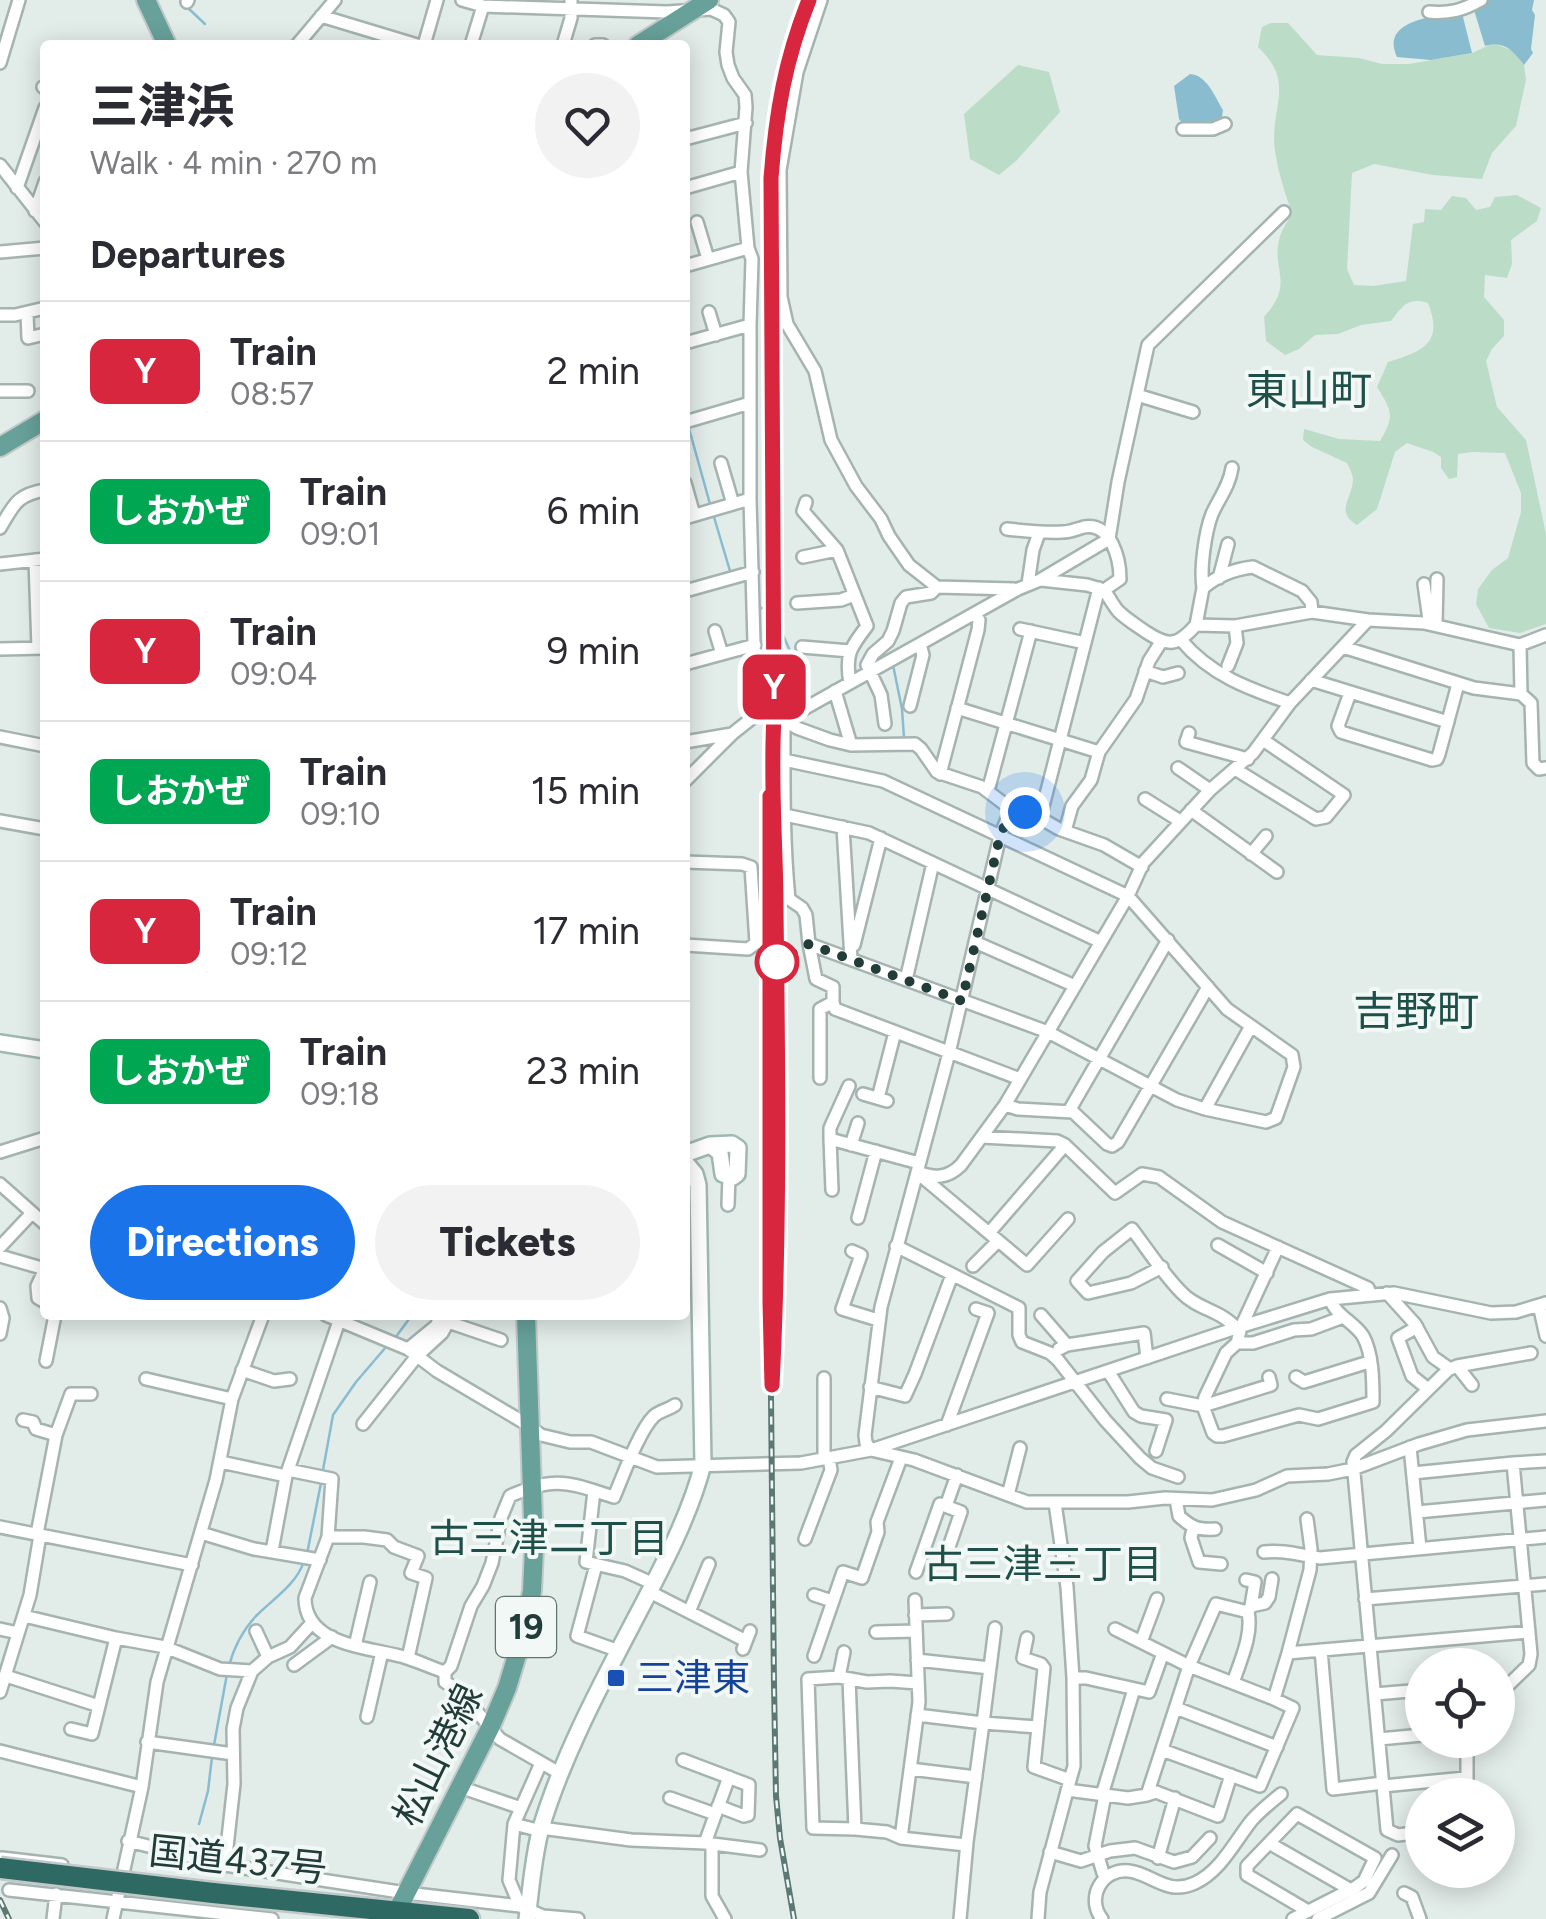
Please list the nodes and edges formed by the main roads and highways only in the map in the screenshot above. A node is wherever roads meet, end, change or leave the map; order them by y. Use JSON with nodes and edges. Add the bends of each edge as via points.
{"nodes":[{"id":1,"x":146,"y":0,"type":"edge"},
{"id":2,"x":701,"y":5,"type":"edge"},
{"id":3,"x":166,"y":40,"type":"edge"},
{"id":4,"x":646,"y":40,"type":"edge"},
{"id":5,"x":40,"y":423,"type":"edge"},
{"id":6,"x":2,"y":444,"type":"edge"},
{"id":7,"x":526,"y":1320,"type":"edge"},
{"id":8,"x":3,"y":1873,"type":"edge"},
{"id":9,"x":399,"y":1908,"type":"edge"},
{"id":10,"x":338,"y":1912,"type":"edge"},
{"id":11,"x":470,"y":1919,"type":"edge"}],
"edges":[{"from":1,"to":3,"type":"main road"},
{"from":2,"to":4,"type":"main road"},
{"from":5,"to":6,"type":"main road"},
{"from":7,"to":9,"type":"main road","name":"松山港線","number":"19","via":[[534,1488],[528,1612],[490,1728]]},
{"from":8,"to":10,"type":"highway","name":"国道437号"},
{"from":9,"to":10,"type":"highway","name":"国道437号"},
{"from":9,"to":11,"type":"highway","name":"国道437号"}]}
